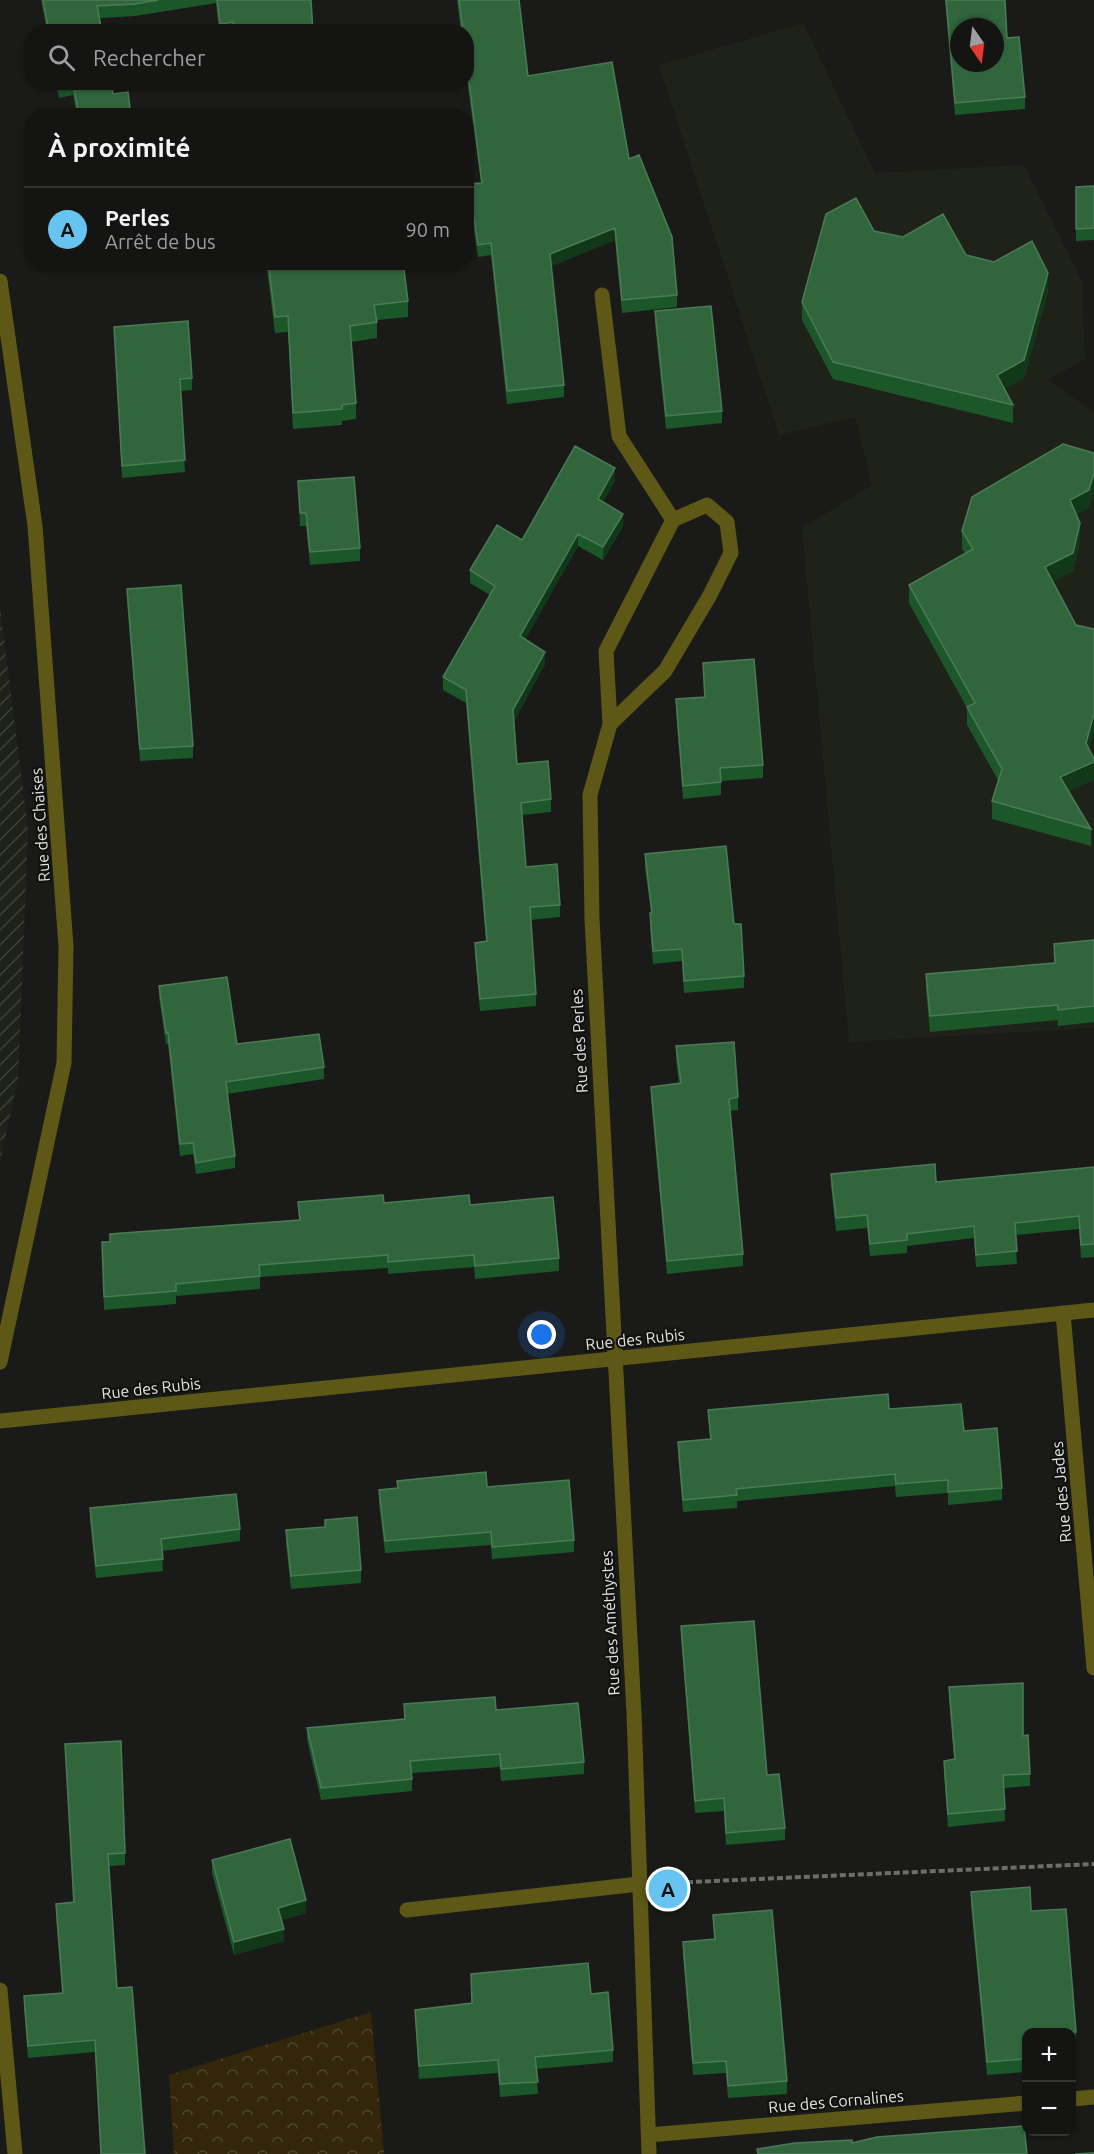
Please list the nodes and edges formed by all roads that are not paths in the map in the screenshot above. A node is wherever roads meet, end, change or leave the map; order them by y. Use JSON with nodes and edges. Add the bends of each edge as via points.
{"nodes":[{"id":1,"x":0,"y":281,"type":"edge"},
{"id":2,"x":602,"y":296,"type":"dead end"},
{"id":3,"x":673,"y":520,"type":"junction"},
{"id":4,"x":610,"y":724,"type":"junction"},
{"id":5,"x":1094,"y":1310,"type":"edge"},
{"id":6,"x":1064,"y":1313,"type":"junction"},
{"id":7,"x":613,"y":1359,"type":"junction"},
{"id":8,"x":0,"y":1362,"type":"edge"},
{"id":9,"x":0,"y":1421,"type":"edge"},
{"id":10,"x":1094,"y":1668,"type":"edge"},
{"id":11,"x":639,"y":1884,"type":"junction"},
{"id":12,"x":407,"y":1910,"type":"dead end"},
{"id":13,"x":0,"y":1990,"type":"edge"},
{"id":14,"x":1094,"y":2097,"type":"edge"},
{"id":15,"x":1076,"y":2099,"type":"edge"},
{"id":16,"x":1022,"y":2103,"type":"edge"},
{"id":17,"x":649,"y":2135,"type":"junction"},
{"id":18,"x":15,"y":2154,"type":"edge"},
{"id":19,"x":649,"y":2154,"type":"edge"}],
"edges":[{"from":1,"to":8,"type":"street","name":"Rue des Chaises","via":[[34,526],[66,946],[64,1063]]},
{"from":2,"to":3,"type":"street","via":[[620,436]]},
{"from":3,"to":4,"type":"street","name":"Rue des Perles","via":[[606,651]]},
{"from":3,"to":4,"type":"street","via":[[707,505],[727,522],[731,553],[665,671]]},
{"from":4,"to":7,"type":"street","name":"Rue des Perles","via":[[590,795],[592,931]]},
{"from":5,"to":6,"type":"street","name":"Rue des Rubis"},
{"from":6,"to":7,"type":"street","name":"Rue des Rubis"},
{"from":6,"to":10,"type":"street","name":"Rue des Jades"},
{"from":7,"to":9,"type":"street","name":"Rue des Rubis"},
{"from":7,"to":11,"type":"street","name":"Rue des Améthystes","via":[[634,1713]]},
{"from":11,"to":12,"type":"street"},
{"from":11,"to":17,"type":"street","name":"Rue des Améthystes"},
{"from":13,"to":18,"type":"street"},
{"from":14,"to":15,"type":"street"},
{"from":16,"to":17,"type":"street","name":"Rue des Cornalines"},
{"from":17,"to":19,"type":"street","name":"Rue des Améthystes"}]}
